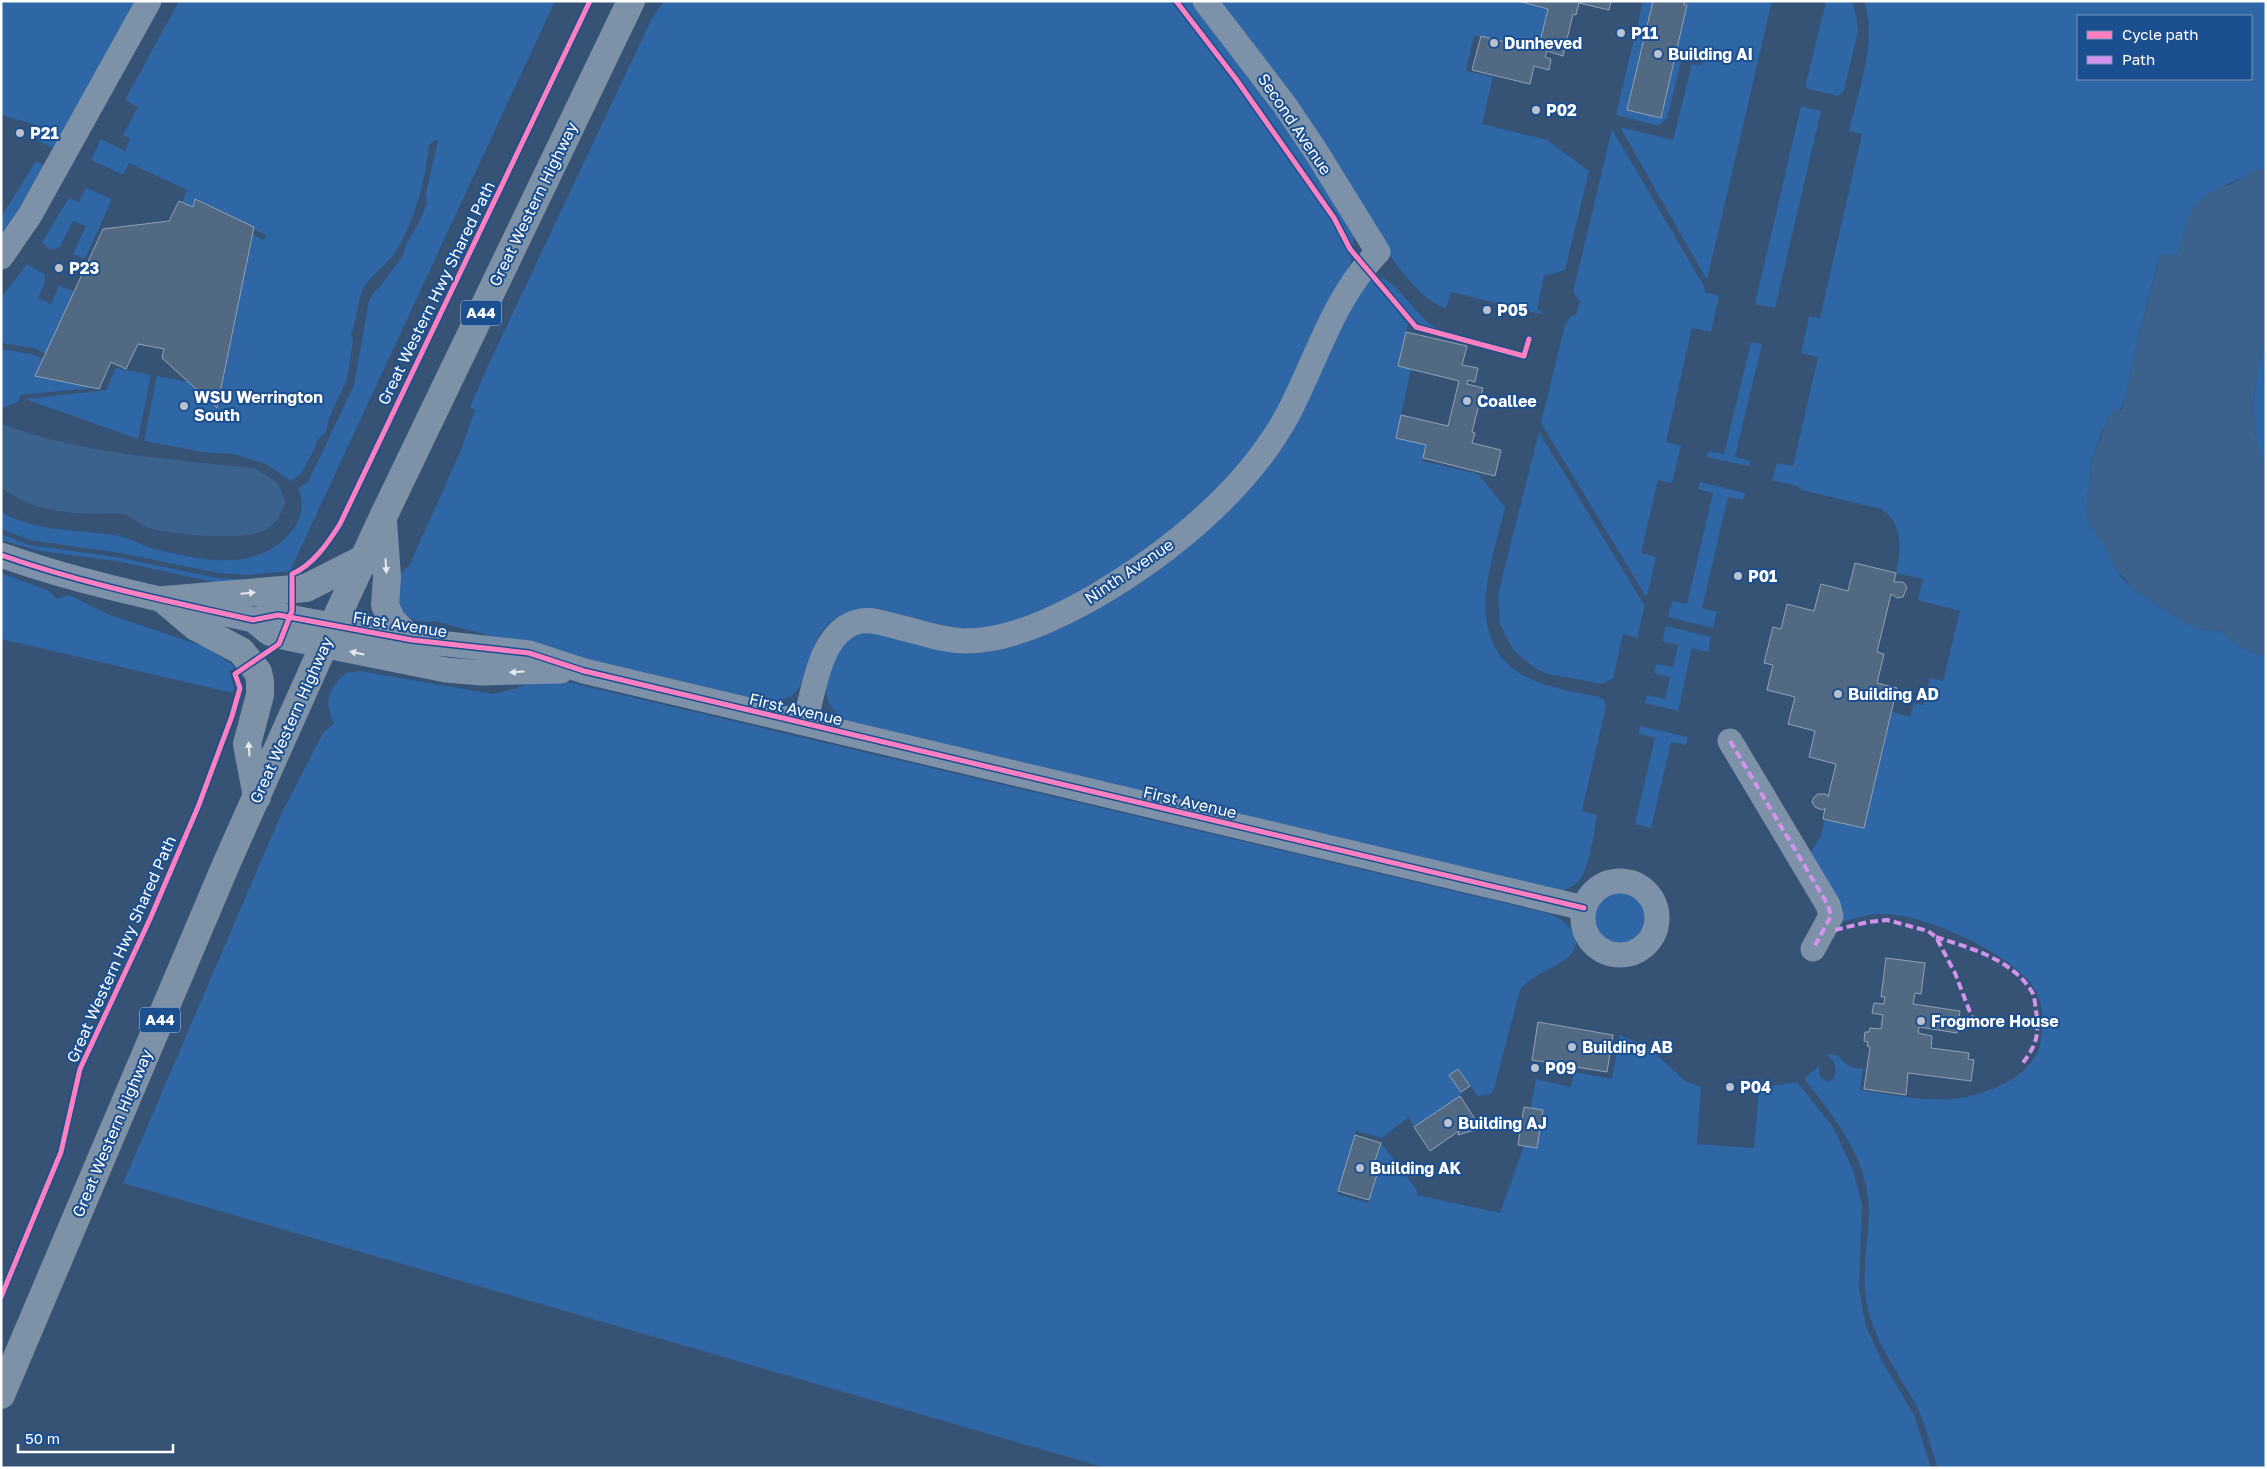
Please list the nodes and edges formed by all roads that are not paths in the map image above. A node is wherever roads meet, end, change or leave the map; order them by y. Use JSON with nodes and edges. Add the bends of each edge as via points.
{"nodes":[{"id":1,"x":149,"y":1,"type":"edge"},
{"id":2,"x":631,"y":1,"type":"edge"},
{"id":3,"x":1205,"y":1,"type":"edge"},
{"id":4,"x":1378,"y":252,"type":"joint"},
{"id":5,"x":1,"y":257,"type":"edge"},
{"id":6,"x":382,"y":517,"type":"junction"},
{"id":7,"x":1,"y":555,"type":"edge"},
{"id":8,"x":364,"y":558,"type":"junction"},
{"id":9,"x":164,"y":600,"type":"junction"},
{"id":10,"x":328,"y":636,"type":"junction"},
{"id":11,"x":412,"y":640,"type":"junction"},
{"id":12,"x":584,"y":672,"type":"junction"},
{"id":13,"x":805,"y":724,"type":"junction"},
{"id":14,"x":1730,"y":740,"type":"dead end"},
{"id":15,"x":257,"y":797,"type":"junction"},
{"id":16,"x":1584,"y":908,"type":"dead end"},
{"id":17,"x":1813,"y":950,"type":"dead end"},
{"id":18,"x":1,"y":1395,"type":"edge"}],
"edges":[{"from":1,"to":5,"type":"street","via":[[30,215]]},
{"from":2,"to":6,"type":"highway","name":"Great Western Highway","number":"A44"},
{"from":3,"to":4,"type":"street","name":"Second Avenue","via":[[1284,104]]},
{"from":4,"to":13,"type":"street","name":"Ninth Avenue","via":[[1364,266],[1332,318],[1287,416],[1258,458],[1206,517],[1094,597],[1019,631],[967,641],[945,639],[883,623],[862,621],[844,627],[830,641]]},
{"from":6,"to":8,"type":"highway","name":"Great Western Highway","number":"A44"},
{"from":6,"to":11,"type":"highway","one_way":true,"via":[[387,578],[385,605],[392,621]]},
{"from":7,"to":9,"type":"street","name":"First Avenue","via":[[43,570]]},
{"from":9,"to":8,"type":"highway","one_way":true,"via":[[306,588]]},
{"from":8,"to":10,"type":"highway","name":"Great Western Highway","number":"A44"},
{"from":9,"to":10,"type":"street","name":"First Avenue","via":[[253,620],[269,633]]},
{"from":15,"to":9,"type":"highway","one_way":true,"via":[[247,744],[260,695],[258,672],[242,651],[196,627]]},
{"from":10,"to":11,"type":"street","name":"First Avenue"},
{"from":12,"to":10,"type":"street","name":"First Avenue","one_way":true,"via":[[446,670]]},
{"from":10,"to":15,"type":"highway","name":"Great Western Highway","number":"A44"},
{"from":11,"to":12,"type":"street","name":"First Avenue","via":[[529,653]]},
{"from":12,"to":13,"type":"street","name":"First Avenue"},
{"from":13,"to":16,"type":"street","name":"First Avenue"},
{"from":14,"to":17,"type":"street","via":[[1828,905],[1831,916]]},
{"from":15,"to":18,"type":"highway","name":"Great Western Highway","number":"A44"}]}
